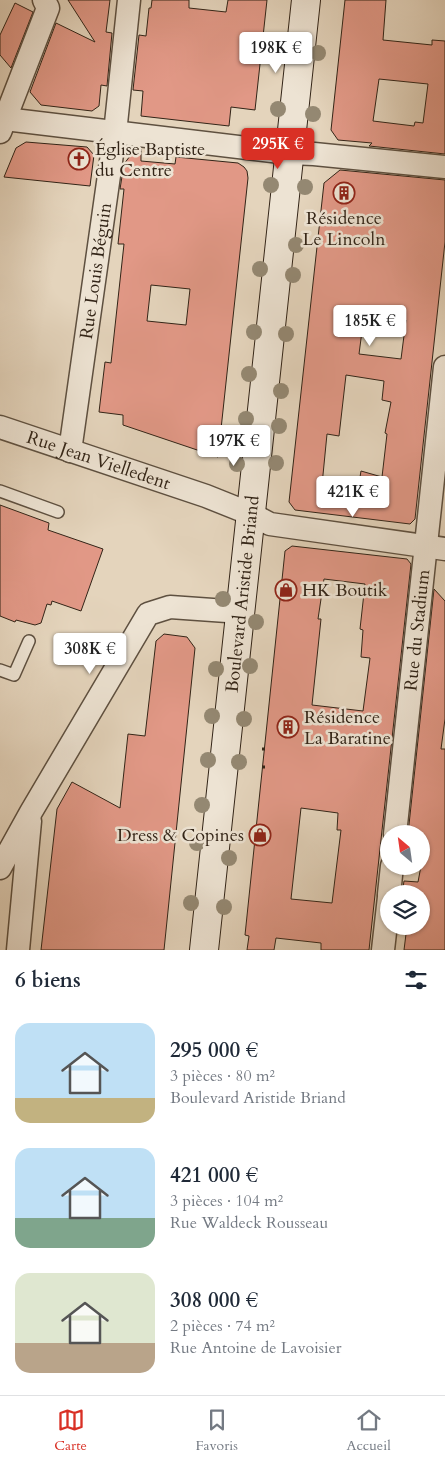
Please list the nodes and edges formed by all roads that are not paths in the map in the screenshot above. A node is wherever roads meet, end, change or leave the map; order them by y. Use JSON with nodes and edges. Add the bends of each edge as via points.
{"nodes":[{"id":1,"x":129,"y":0,"type":"edge"},
{"id":2,"x":306,"y":0,"type":"edge"},
{"id":3,"x":42,"y":3,"type":"edge"},
{"id":4,"x":2,"y":122,"type":"edge"},
{"id":5,"x":114,"y":133,"type":"junction"},
{"id":6,"x":289,"y":153,"type":"junction"},
{"id":7,"x":445,"y":167,"type":"edge"},
{"id":8,"x":445,"y":367,"type":"edge"},
{"id":9,"x":0,"y":428,"type":"edge"},
{"id":10,"x":70,"y":451,"type":"junction"},
{"id":11,"x":0,"y":491,"type":"edge"},
{"id":12,"x":58,"y":512,"type":"dead end"},
{"id":13,"x":251,"y":514,"type":"junction"},
{"id":14,"x":435,"y":548,"type":"edge"},
{"id":15,"x":241,"y":612,"type":"junction"},
{"id":16,"x":29,"y":641,"type":"dead end"},
{"id":17,"x":0,"y":670,"type":"edge"},
{"id":18,"x":31,"y":812,"type":"junction"},
{"id":19,"x":396,"y":825,"type":"edge"},
{"id":20,"x":0,"y":868,"type":"edge"},
{"id":21,"x":385,"y":935,"type":"edge"},
{"id":22,"x":18,"y":950,"type":"edge"},
{"id":23,"x":204,"y":950,"type":"edge"},
{"id":24,"x":383,"y":950,"type":"edge"}],
"edges":[{"from":1,"to":5,"type":"street","name":"Rue Louis Béguin"},
{"from":2,"to":6,"type":"main road","name":"Boulevard Aristide Briand"},
{"from":3,"to":4,"type":"street"},
{"from":4,"to":5,"type":"street"},
{"from":5,"to":6,"type":"street"},
{"from":5,"to":10,"type":"street","name":"Rue Louis Béguin"},
{"from":6,"to":7,"type":"street"},
{"from":6,"to":13,"type":"main road","name":"Boulevard Aristide Briand"},
{"from":8,"to":14,"type":"street","name":"Rue du Stadium"},
{"from":9,"to":10,"type":"street","name":"Rue Jean Vielledent"},
{"from":10,"to":13,"type":"street","name":"Rue Jean Vielledent"},
{"from":11,"to":12,"type":"lane"},
{"from":13,"to":14,"type":"street","name":"Rue Jean Vielledent","via":[[270,524]]},
{"from":13,"to":15,"type":"main road","name":"Boulevard Aristide Briand"},
{"from":14,"to":19,"type":"street","name":"Rue du Stadium"},
{"from":15,"to":18,"type":"street","via":[[170,607],[148,614]]},
{"from":15,"to":23,"type":"main road","name":"Boulevard Aristide Briand"},
{"from":16,"to":17,"type":"lane","via":[[14,675]]},
{"from":18,"to":20,"type":"street"},
{"from":18,"to":22,"type":"street"},
{"from":21,"to":24,"type":"street"}]}
